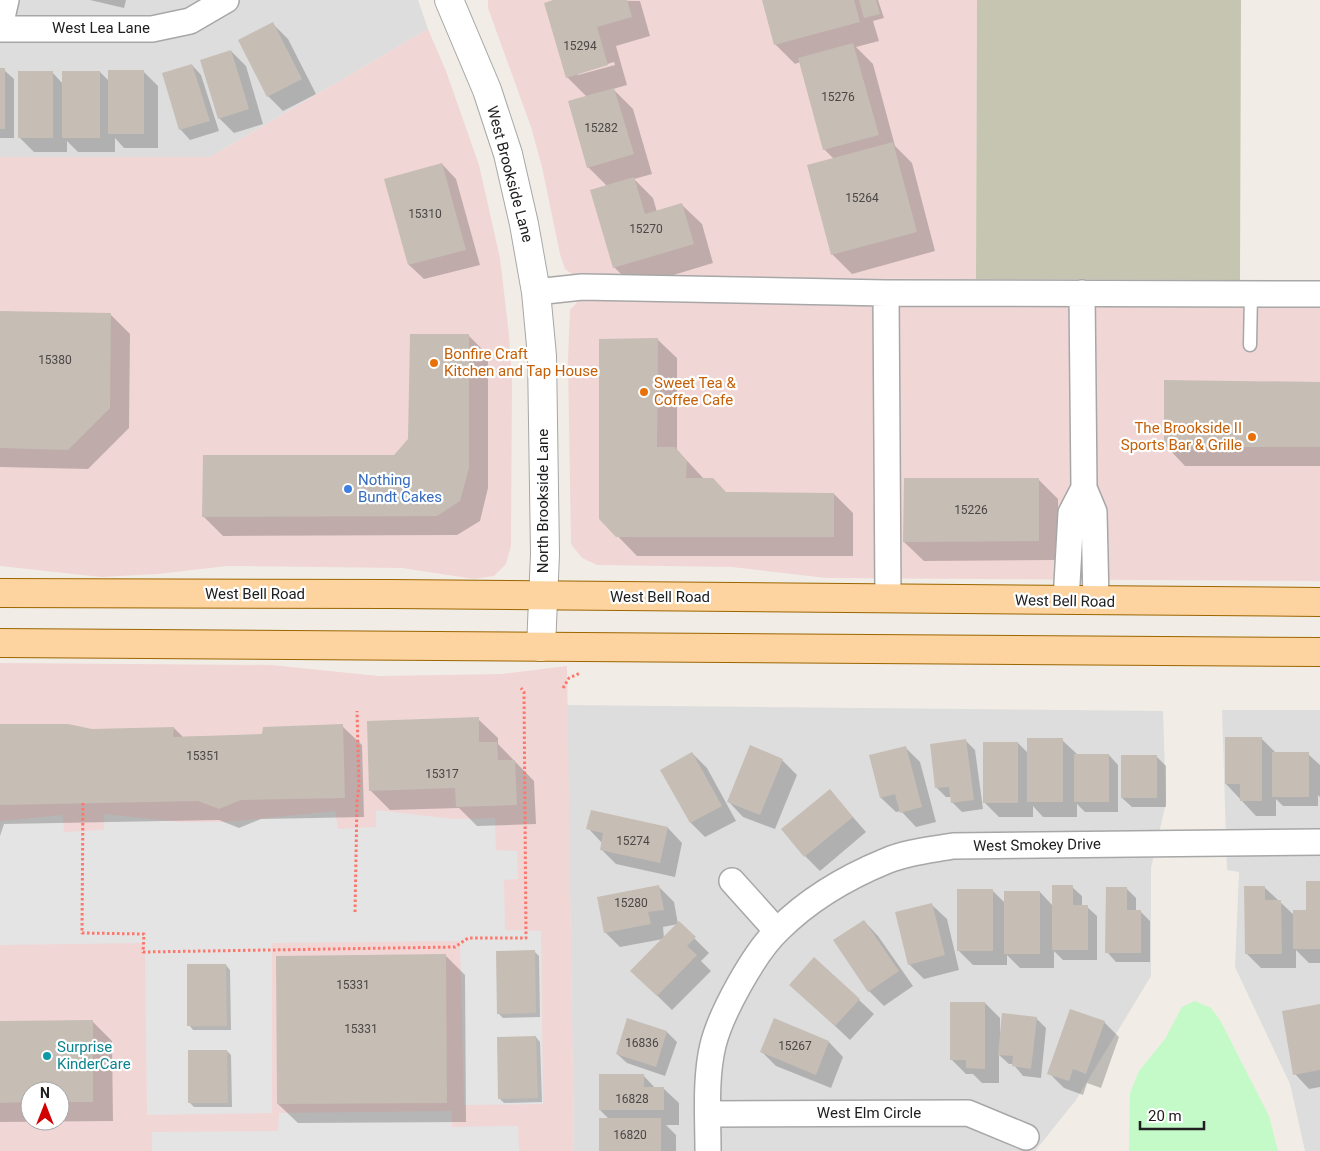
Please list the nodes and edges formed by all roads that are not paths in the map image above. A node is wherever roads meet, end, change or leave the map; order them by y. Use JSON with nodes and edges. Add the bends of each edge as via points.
{"nodes":[{"id":1,"x":6,"y":0,"type":"edge"},
{"id":2,"x":226,"y":0,"type":"edge"},
{"id":3,"x":449,"y":0,"type":"edge"},
{"id":4,"x":0,"y":27,"type":"edge"},
{"id":5,"x":536,"y":292,"type":"junction"},
{"id":6,"x":886,"y":293,"type":"junction"},
{"id":7,"x":1082,"y":293,"type":"junction"},
{"id":8,"x":1251,"y":294,"type":"junction"},
{"id":9,"x":1320,"y":294,"type":"edge"},
{"id":10,"x":1250,"y":345,"type":"dead end"},
{"id":11,"x":542,"y":356,"type":"joint"},
{"id":12,"x":1084,"y":488,"type":"junction"},
{"id":13,"x":542,"y":596,"type":"junction"},
{"id":14,"x":6,"y":598,"type":"edge"},
{"id":15,"x":888,"y":598,"type":"junction"},
{"id":16,"x":1066,"y":601,"type":"junction"},
{"id":17,"x":1096,"y":601,"type":"junction"},
{"id":18,"x":1320,"y":602,"type":"edge"},
{"id":19,"x":0,"y":643,"type":"edge"},
{"id":20,"x":541,"y":647,"type":"junction"},
{"id":21,"x":1320,"y":652,"type":"edge"},
{"id":22,"x":1320,"y":842,"type":"edge"},
{"id":23,"x":732,"y":880,"type":"dead end"},
{"id":24,"x":777,"y":930,"type":"junction"},
{"id":25,"x":708,"y":1114,"type":"junction"},
{"id":26,"x":1026,"y":1137,"type":"dead end"},
{"id":27,"x":708,"y":1151,"type":"edge"}],
"edges":[{"from":1,"to":4,"type":"street"},
{"from":2,"to":4,"type":"street","name":"West Lea Lane","via":[[190,21],[152,29]]},
{"from":3,"to":5,"type":"street","name":"West Brookside Lane","via":[[481,74],[508,154]]},
{"from":5,"to":6,"type":"street","via":[[582,287]]},
{"from":5,"to":11,"type":"street","name":"West Brookside Lane"},
{"from":6,"to":7,"type":"street"},
{"from":6,"to":15,"type":"street"},
{"from":7,"to":8,"type":"street"},
{"from":7,"to":12,"type":"street"},
{"from":8,"to":9,"type":"street"},
{"from":8,"to":10,"type":"lane"},
{"from":11,"to":13,"type":"street","name":"North Brookside Lane","via":[[545,554]]},
{"from":12,"to":16,"type":"street","via":[[1071,513]]},
{"from":12,"to":17,"type":"street","via":[[1094,512]]},
{"from":13,"to":14,"type":"main road","name":"West Bell Road"},
{"from":13,"to":15,"type":"main road","name":"West Bell Road"},
{"from":13,"to":20,"type":"street","name":"North Brookside Lane"},
{"from":15,"to":16,"type":"main road","name":"West Bell Road"},
{"from":16,"to":17,"type":"main road","name":"West Bell Road"},
{"from":17,"to":18,"type":"main road","name":"West Bell Road"},
{"from":19,"to":20,"type":"main road"},
{"from":20,"to":21,"type":"main road"},
{"from":22,"to":24,"type":"street","name":"West Smokey Drive","via":[[953,846],[920,851],[888,860],[823,893]]},
{"from":23,"to":24,"type":"street"},
{"from":24,"to":25,"type":"street","name":"West Smokey Drive","via":[[745,975],[718,1030],[713,1045]]},
{"from":25,"to":26,"type":"street","name":"West Elm Circle","via":[[968,1113]]},
{"from":25,"to":27,"type":"street","name":"West Smokey Drive"}]}
